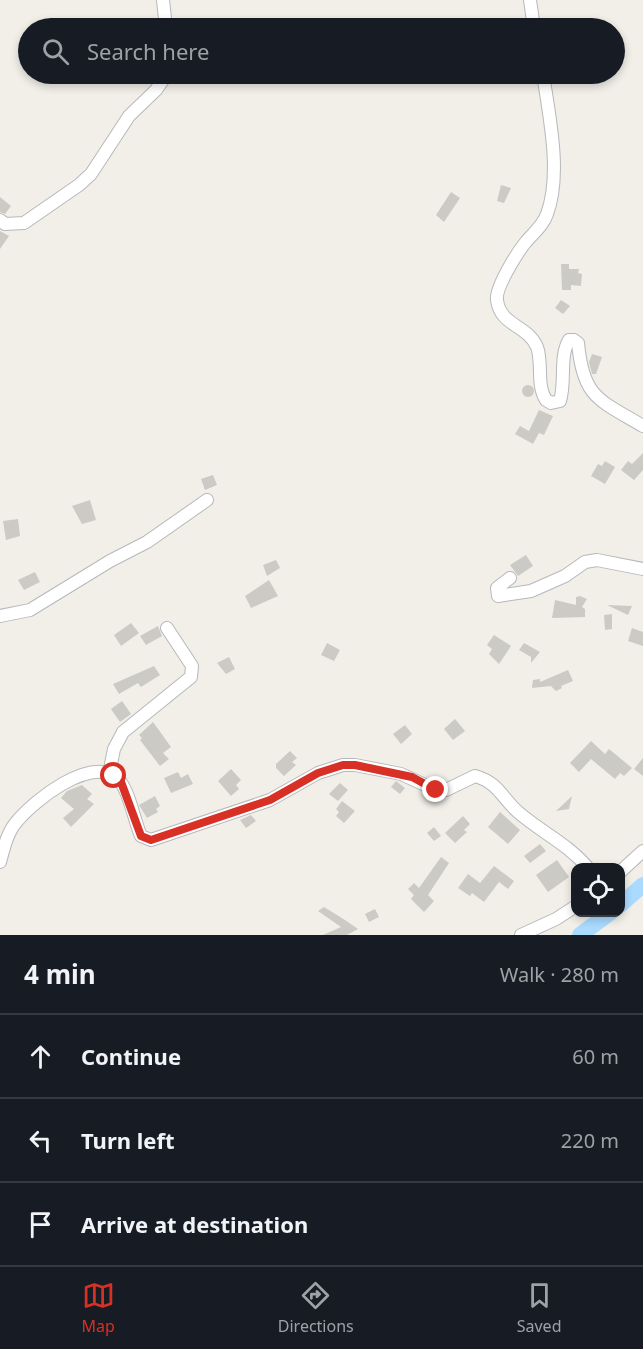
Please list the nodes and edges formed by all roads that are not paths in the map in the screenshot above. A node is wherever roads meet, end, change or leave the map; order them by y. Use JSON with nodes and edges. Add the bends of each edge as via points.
{"nodes":[{"id":1,"x":163,"y":0,"type":"edge"},
{"id":2,"x":530,"y":0,"type":"edge"},
{"id":3,"x":165,"y":18,"type":"edge"},
{"id":4,"x":533,"y":18,"type":"edge"},
{"id":5,"x":160,"y":84,"type":"edge"},
{"id":6,"x":544,"y":84,"type":"edge"},
{"id":7,"x":0,"y":220,"type":"edge"},
{"id":8,"x":643,"y":426,"type":"edge"},
{"id":9,"x":207,"y":500,"type":"dead end"},
{"id":10,"x":643,"y":569,"type":"edge"},
{"id":11,"x":510,"y":578,"type":"dead end"},
{"id":12,"x":0,"y":616,"type":"edge"},
{"id":13,"x":167,"y":628,"type":"dead end"},
{"id":14,"x":109,"y":774,"type":"junction"},
{"id":15,"x":643,"y":851,"type":"edge"},
{"id":16,"x":0,"y":862,"type":"edge"},
{"id":17,"x":584,"y":863,"type":"edge"},
{"id":18,"x":625,"y":868,"type":"edge"},
{"id":19,"x":571,"y":909,"type":"edge"},
{"id":20,"x":521,"y":935,"type":"edge"}],
"edges":[{"from":1,"to":3,"type":"street"},
{"from":2,"to":4,"type":"street"},
{"from":5,"to":7,"type":"street","via":[[129,116],[91,174],[79,185],[24,223],[5,224]]},
{"from":6,"to":8,"type":"street","via":[[552,137],[553,187],[542,225],[523,245],[498,289],[498,307],[505,320],[537,348],[546,400],[560,401],[564,349],[569,340],[574,340],[589,391]]},
{"from":9,"to":12,"type":"street","via":[[147,542],[30,610]]},
{"from":10,"to":11,"type":"street","via":[[597,560],[585,562],[531,591],[498,596],[497,588]]},
{"from":13,"to":14,"type":"street","via":[[192,666],[191,677],[123,732],[114,749]]},
{"from":14,"to":16,"type":"street","via":[[93,773],[69,780],[54,790],[18,820]]},
{"from":14,"to":17,"type":"street","via":[[121,782],[141,836],[151,840],[270,800],[318,773],[343,765],[412,777],[436,790],[446,790],[475,776],[493,783],[517,811],[567,846]]},
{"from":15,"to":18,"type":"street"},
{"from":19,"to":20,"type":"street"}]}
